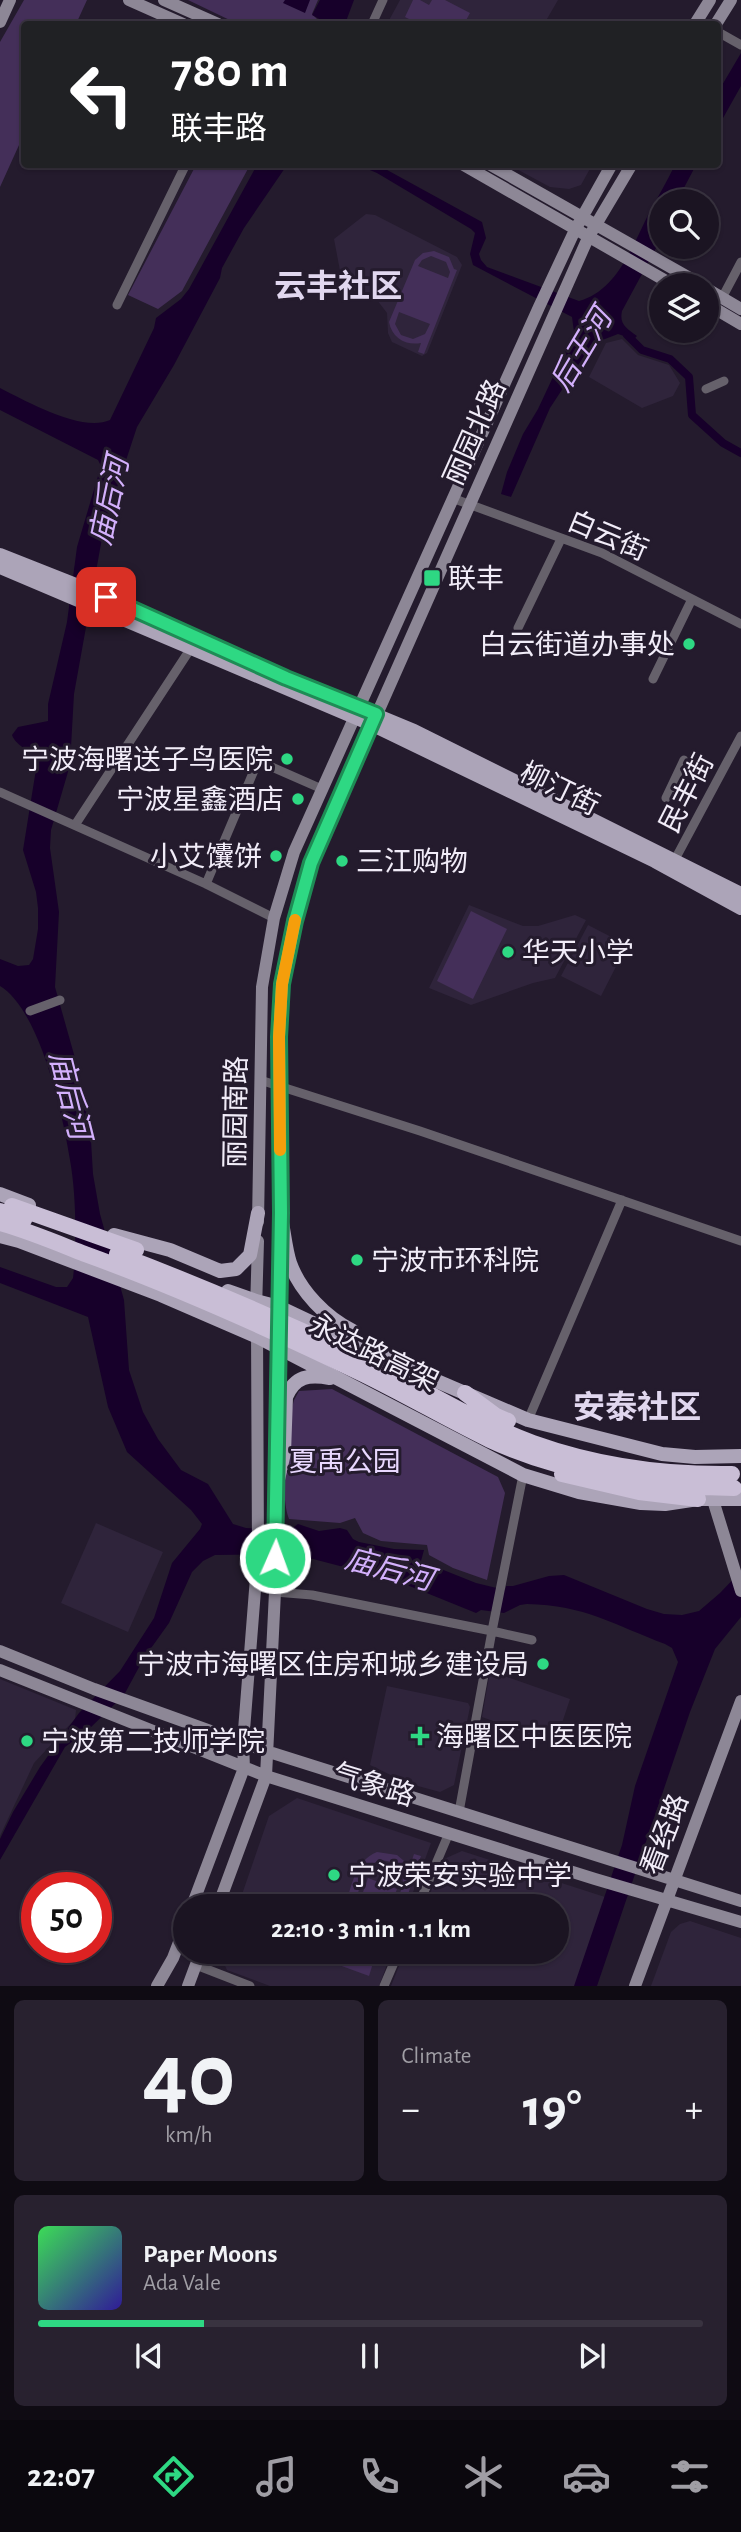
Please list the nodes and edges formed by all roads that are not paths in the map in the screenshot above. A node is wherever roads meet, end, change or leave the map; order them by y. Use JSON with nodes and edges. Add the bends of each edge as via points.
{"nodes":[{"id":1,"x":10,"y":0,"type":"edge"},
{"id":2,"x":129,"y":0,"type":"edge"},
{"id":3,"x":164,"y":0,"type":"edge"},
{"id":4,"x":383,"y":0,"type":"edge"},
{"id":5,"x":710,"y":0,"type":"edge"},
{"id":6,"x":731,"y":0,"type":"edge"},
{"id":7,"x":176,"y":21,"type":"edge"},
{"id":8,"x":211,"y":21,"type":"edge"},
{"id":9,"x":373,"y":21,"type":"edge"},
{"id":10,"x":701,"y":21,"type":"edge"},
{"id":11,"x":718,"y":21,"type":"edge"},
{"id":12,"x":0,"y":22,"type":"edge"},
{"id":13,"x":721,"y":34,"type":"edge"},
{"id":14,"x":737,"y":43,"type":"edge"},
{"id":15,"x":184,"y":168,"type":"edge"},
{"id":16,"x":469,"y":168,"type":"edge"},
{"id":17,"x":496,"y":168,"type":"edge"},
{"id":18,"x":610,"y":168,"type":"edge"},
{"id":19,"x":630,"y":168,"type":"edge"},
{"id":20,"x":582,"y":216,"type":"junction"},
{"id":21,"x":596,"y":225,"type":"junction"},
{"id":22,"x":575,"y":230,"type":"junction"},
{"id":23,"x":588,"y":238,"type":"junction"},
{"id":24,"x":741,"y":262,"type":"edge"},
{"id":25,"x":650,"y":273,"type":"edge"},
{"id":26,"x":682,"y":273,"type":"edge"},
{"id":27,"x":719,"y":296,"type":"edge"},
{"id":28,"x":722,"y":298,"type":"junction"},
{"id":29,"x":117,"y":305,"type":"dead end"},
{"id":30,"x":741,"y":309,"type":"edge"},
{"id":31,"x":719,"y":311,"type":"edge"},
{"id":32,"x":741,"y":324,"type":"edge"},
{"id":33,"x":724,"y":381,"type":"dead end"},
{"id":34,"x":706,"y":389,"type":"dead end"},
{"id":35,"x":452,"y":498,"type":"junction"},
{"id":36,"x":469,"y":505,"type":"junction"},
{"id":37,"x":561,"y":539,"type":"junction"},
{"id":38,"x":0,"y":555,"type":"edge"},
{"id":39,"x":0,"y":567,"type":"edge"},
{"id":40,"x":36,"y":576,"type":"junction"},
{"id":41,"x":692,"y":599,"type":"junction"},
{"id":42,"x":741,"y":624,"type":"edge"},
{"id":43,"x":518,"y":628,"type":"dead end"},
{"id":44,"x":191,"y":648,"type":"junction"},
{"id":45,"x":653,"y":679,"type":"dead end"},
{"id":46,"x":357,"y":712,"type":"junction"},
{"id":47,"x":374,"y":719,"type":"junction"},
{"id":48,"x":741,"y":736,"type":"edge"},
{"id":49,"x":684,"y":760,"type":"dead end"},
{"id":50,"x":322,"y":789,"type":"junction"},
{"id":51,"x":4,"y":794,"type":"edge"},
{"id":52,"x":666,"y":798,"type":"dead end"},
{"id":53,"x":77,"y":826,"type":"junction"},
{"id":54,"x":672,"y":865,"type":"junction"},
{"id":55,"x":206,"y":884,"type":"junction"},
{"id":56,"x":741,"y":894,"type":"edge"},
{"id":57,"x":741,"y":908,"type":"edge"},
{"id":58,"x":274,"y":918,"type":"junction"},
{"id":59,"x":60,"y":1000,"type":"dead end"},
{"id":60,"x":30,"y":1012,"type":"dead end"},
{"id":61,"x":260,"y":1080,"type":"junction"},
{"id":62,"x":280,"y":1085,"type":"junction"},
{"id":63,"x":0,"y":1194,"type":"edge"},
{"id":64,"x":622,"y":1200,"type":"junction"},
{"id":65,"x":0,"y":1207,"type":"edge"},
{"id":66,"x":258,"y":1213,"type":"junction"},
{"id":67,"x":281,"y":1213,"type":"junction"},
{"id":68,"x":0,"y":1223,"type":"edge"},
{"id":69,"x":77,"y":1228,"type":"junction"},
{"id":70,"x":0,"y":1236,"type":"edge"},
{"id":71,"x":741,"y":1241,"type":"edge"},
{"id":72,"x":256,"y":1301,"type":"junction"},
{"id":73,"x":279,"y":1307,"type":"junction"},
{"id":74,"x":258,"y":1337,"type":"junction"},
{"id":75,"x":277,"y":1348,"type":"junction"},
{"id":76,"x":359,"y":1380,"type":"junction"},
{"id":77,"x":414,"y":1391,"type":"junction"},
{"id":78,"x":465,"y":1393,"type":"junction"},
{"id":79,"x":528,"y":1420,"type":"junction"},
{"id":80,"x":741,"y":1456,"type":"edge"},
{"id":81,"x":670,"y":1473,"type":"junction"},
{"id":82,"x":523,"y":1475,"type":"junction"},
{"id":83,"x":276,"y":1483,"type":"junction"},
{"id":84,"x":735,"y":1487,"type":"edge"},
{"id":85,"x":706,"y":1500,"type":"junction"},
{"id":86,"x":741,"y":1591,"type":"edge"},
{"id":87,"x":275,"y":1592,"type":"junction"},
{"id":88,"x":492,"y":1631,"type":"junction"},
{"id":89,"x":532,"y":1640,"type":"dead end"},
{"id":90,"x":0,"y":1651,"type":"edge"},
{"id":91,"x":0,"y":1670,"type":"edge"},
{"id":92,"x":741,"y":1701,"type":"edge"},
{"id":93,"x":243,"y":1743,"type":"junction"},
{"id":94,"x":266,"y":1751,"type":"junction"},
{"id":95,"x":244,"y":1768,"type":"junction"},
{"id":96,"x":266,"y":1776,"type":"junction"},
{"id":97,"x":459,"y":1812,"type":"junction"},
{"id":98,"x":449,"y":1833,"type":"junction"},
{"id":99,"x":673,"y":1879,"type":"junction"},
{"id":100,"x":197,"y":1894,"type":"edge"},
{"id":101,"x":222,"y":1894,"type":"edge"},
{"id":102,"x":423,"y":1894,"type":"edge"},
{"id":103,"x":665,"y":1899,"type":"junction"},
{"id":104,"x":741,"y":1901,"type":"edge"},
{"id":105,"x":741,"y":1922,"type":"edge"},
{"id":106,"x":173,"y":1958,"type":"edge"},
{"id":107,"x":393,"y":1964,"type":"edge"},
{"id":108,"x":196,"y":1965,"type":"joint"},
{"id":109,"x":157,"y":1986,"type":"edge"},
{"id":110,"x":188,"y":1986,"type":"edge"},
{"id":111,"x":250,"y":1986,"type":"edge"},
{"id":112,"x":384,"y":1986,"type":"edge"},
{"id":113,"x":635,"y":1986,"type":"edge"}],
"edges":[{"from":1,"to":12,"type":"main road"},
{"from":2,"to":7,"type":"main road"},
{"from":3,"to":8,"type":"main road"},
{"from":4,"to":9,"type":"street"},
{"from":5,"to":10,"type":"main road"},
{"from":6,"to":11,"type":"main road"},
{"from":13,"to":14,"type":"street"},
{"from":15,"to":29,"type":"street"},
{"from":16,"to":22,"type":"main road"},
{"from":17,"to":20,"type":"main road"},
{"from":18,"to":20,"type":"main road","name":"丽园北路"},
{"from":19,"to":21,"type":"main road","name":"丽园北路"},
{"from":20,"to":21,"type":"main road"},
{"from":20,"to":22,"type":"main road","name":"丽园北路"},
{"from":21,"to":23,"type":"main road","name":"丽园北路"},
{"from":21,"to":26,"type":"main road"},
{"from":22,"to":23,"type":"main road"},
{"from":22,"to":35,"type":"main road","name":"丽园北路"},
{"from":23,"to":25,"type":"main road"},
{"from":23,"to":36,"type":"main road","name":"丽园北路"},
{"from":24,"to":28,"type":"street"},
{"from":27,"to":28,"type":"main road"},
{"from":28,"to":30,"type":"main road"},
{"from":31,"to":32,"type":"main road"},
{"from":33,"to":34,"type":"street"},
{"from":35,"to":36,"type":"street","name":"白云街"},
{"from":35,"to":46,"type":"main road","name":"丽园北路"},
{"from":36,"to":37,"type":"street","name":"白云街"},
{"from":36,"to":47,"type":"main road","name":"丽园北路"},
{"from":37,"to":41,"type":"street","name":"白云街","via":[[602,553]]},
{"from":37,"to":43,"type":"street"},
{"from":38,"to":40,"type":"main road"},
{"from":39,"to":40,"type":"main road"},
{"from":40,"to":44,"type":"main road"},
{"from":40,"to":46,"type":"main road","via":[[129,606]]},
{"from":41,"to":42,"type":"street","name":"白云街"},
{"from":41,"to":45,"type":"street"},
{"from":44,"to":46,"type":"main road"},
{"from":44,"to":53,"type":"street"},
{"from":46,"to":47,"type":"main road","name":"柳汀街"},
{"from":46,"to":50,"type":"main road","name":"丽园南路"},
{"from":47,"to":54,"type":"main road","name":"柳汀街"},
{"from":47,"to":62,"type":"main road","name":"丽园南路","via":[[311,863],[295,921],[282,984]]},
{"from":48,"to":54,"type":"street","name":"民丰街"},
{"from":49,"to":52,"type":"street"},
{"from":50,"to":55,"type":"street","via":[[258,761]]},
{"from":50,"to":58,"type":"main road","name":"丽园南路","via":[[294,852]]},
{"from":51,"to":53,"type":"street"},
{"from":53,"to":55,"type":"street"},
{"from":54,"to":56,"type":"main road","name":"柳汀街"},
{"from":54,"to":57,"type":"main road","name":"柳汀街"},
{"from":55,"to":58,"type":"street"},
{"from":58,"to":61,"type":"main road","name":"丽园南路","via":[[262,987]]},
{"from":59,"to":60,"type":"street"},
{"from":61,"to":62,"type":"street"},
{"from":61,"to":66,"type":"main road","name":"丽园南路"},
{"from":62,"to":64,"type":"street"},
{"from":62,"to":67,"type":"main road","name":"丽园南路"},
{"from":63,"to":69,"type":"main road"},
{"from":64,"to":71,"type":"street"},
{"from":64,"to":79,"type":"street"},
{"from":65,"to":69,"type":"main road"},
{"from":65,"to":72,"type":"highway","via":[[181,1268]]},
{"from":65,"to":77,"type":"highway","name":"永达路高架","via":[[211,1290]]},
{"from":66,"to":69,"type":"main road","via":[[250,1255],[236,1269],[220,1271],[170,1250]]},
{"from":66,"to":72,"type":"main road","name":"丽园南路"},
{"from":67,"to":73,"type":"main road","name":"丽园南路"},
{"from":67,"to":77,"type":"main road","via":[[290,1263],[310,1298],[341,1326],[388,1349]]},
{"from":68,"to":76,"type":"highway","name":"永达路高架","via":[[231,1313]]},
{"from":69,"to":72,"type":"main road","via":[[126,1252]]},
{"from":70,"to":74,"type":"main road","via":[[133,1284]]},
{"from":72,"to":73,"type":"main road"},
{"from":72,"to":74,"type":"main road","name":"丽园南路"},
{"from":73,"to":75,"type":"main road","name":"丽园南路"},
{"from":73,"to":77,"type":"main road"},
{"from":74,"to":75,"type":"main road"},
{"from":74,"to":93,"type":"main road","name":"丽园南路","via":[[259,1525]]},
{"from":75,"to":76,"type":"main road"},
{"from":75,"to":83,"type":"main road","name":"丽园南路"},
{"from":76,"to":77,"type":"highway","name":"永达路高架"},
{"from":76,"to":82,"type":"main road"},
{"from":76,"to":83,"type":"main road","via":[[306,1376],[293,1383],[286,1397],[284,1453]]},
{"from":77,"to":78,"type":"main road"},
{"from":77,"to":81,"type":"highway","name":"永达路高架","via":[[531,1442]]},
{"from":77,"to":84,"type":"highway","name":"永达路高架","via":[[491,1440],[525,1454],[651,1483]]},
{"from":77,"to":85,"type":"highway","via":[[487,1447],[518,1460],[639,1492]]},
{"from":78,"to":79,"type":"main road"},
{"from":78,"to":81,"type":"highway","via":[[496,1416],[539,1434]]},
{"from":79,"to":80,"type":"main road","via":[[663,1454]]},
{"from":81,"to":84,"type":"highway","name":"永达路高架"},
{"from":82,"to":85,"type":"main road","via":[[579,1492],[641,1503]]},
{"from":82,"to":88,"type":"street"},
{"from":83,"to":87,"type":"main road","name":"丽园南路"},
{"from":84,"to":85,"type":"main road"},
{"from":85,"to":86,"type":"main road"},
{"from":87,"to":88,"type":"street","via":[[312,1595]]},
{"from":87,"to":94,"type":"main road"},
{"from":88,"to":89,"type":"street"},
{"from":88,"to":97,"type":"street"},
{"from":90,"to":93,"type":"main road","name":"气象路"},
{"from":91,"to":95,"type":"main road","name":"气象路"},
{"from":92,"to":99,"type":"main road","name":"看经路"},
{"from":93,"to":94,"type":"main road","name":"气象路"},
{"from":93,"to":95,"type":"main road"},
{"from":94,"to":96,"type":"main road"},
{"from":94,"to":97,"type":"main road","name":"气象路"},
{"from":95,"to":96,"type":"main road","name":"气象路"},
{"from":95,"to":100,"type":"main road"},
{"from":96,"to":98,"type":"main road","name":"气象路"},
{"from":96,"to":101,"type":"main road"},
{"from":97,"to":99,"type":"main road","name":"气象路"},
{"from":98,"to":102,"type":"street"},
{"from":98,"to":103,"type":"main road","name":"气象路"},
{"from":99,"to":103,"type":"main road","name":"看经路"},
{"from":99,"to":104,"type":"main road","name":"气象路"},
{"from":103,"to":105,"type":"main road","name":"气象路"},
{"from":103,"to":113,"type":"main road","name":"看经路"},
{"from":106,"to":109,"type":"main road"},
{"from":107,"to":112,"type":"street"},
{"from":108,"to":110,"type":"main road"},
{"from":108,"to":111,"type":"street"}]}
